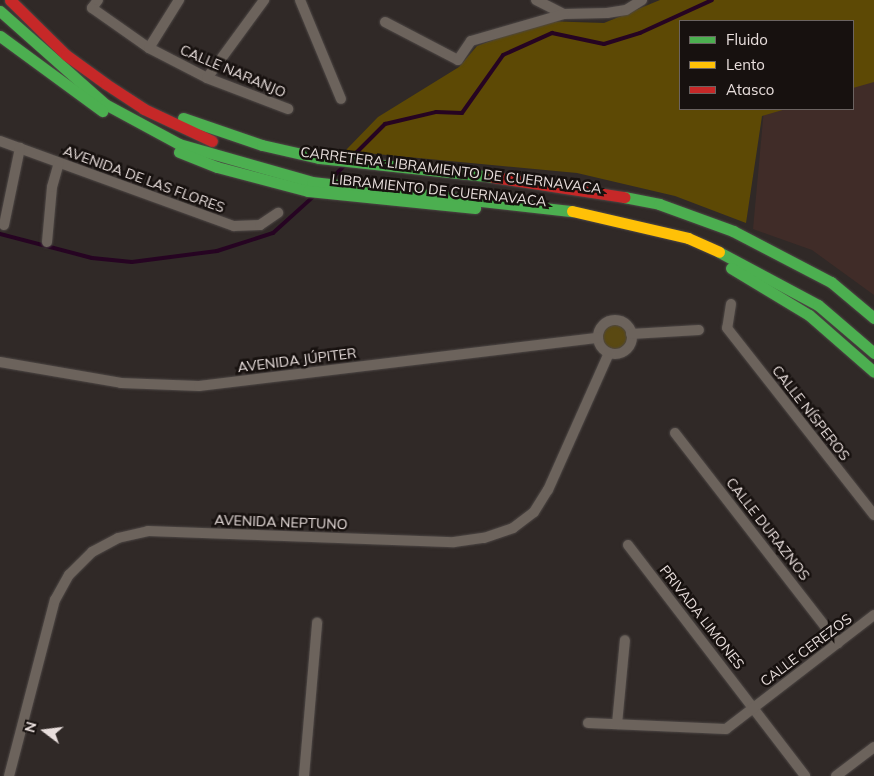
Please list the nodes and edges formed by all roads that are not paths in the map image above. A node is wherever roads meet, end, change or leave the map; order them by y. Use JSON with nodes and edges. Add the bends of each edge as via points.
{"nodes":[{"id":1,"x":10,"y":0,"type":"edge"},
{"id":2,"x":22,"y":0,"type":"edge"},
{"id":3,"x":179,"y":0,"type":"edge"},
{"id":4,"x":300,"y":0,"type":"edge"},
{"id":5,"x":536,"y":0,"type":"edge"},
{"id":6,"x":642,"y":0,"type":"edge"},
{"id":7,"x":260,"y":1,"type":"edge"},
{"id":8,"x":95,"y":4,"type":"edge"},
{"id":9,"x":0,"y":11,"type":"edge"},
{"id":10,"x":564,"y":14,"type":"junction"},
{"id":11,"x":385,"y":22,"type":"dead end"},
{"id":12,"x":0,"y":36,"type":"edge"},
{"id":13,"x":149,"y":48,"type":"junction"},
{"id":14,"x":207,"y":78,"type":"junction"},
{"id":15,"x":341,"y":99,"type":"dead end"},
{"id":16,"x":288,"y":109,"type":"dead end"},
{"id":17,"x":0,"y":141,"type":"edge"},
{"id":18,"x":20,"y":148,"type":"junction"},
{"id":19,"x":59,"y":163,"type":"junction"},
{"id":20,"x":317,"y":164,"type":"junction"},
{"id":21,"x":365,"y":170,"type":"junction"},
{"id":22,"x":310,"y":186,"type":"junction"},
{"id":23,"x":359,"y":193,"type":"junction"},
{"id":24,"x":278,"y":213,"type":"dead end"},
{"id":25,"x":4,"y":225,"type":"dead end"},
{"id":26,"x":47,"y":242,"type":"dead end"},
{"id":27,"x":731,"y":304,"type":"dead end"},
{"id":28,"x":874,"y":318,"type":"edge"},
{"id":29,"x":699,"y":330,"type":"dead end"},
{"id":30,"x":872,"y":333,"type":"dead end"},
{"id":31,"x":632,"y":334,"type":"junction"},
{"id":32,"x":598,"y":338,"type":"junction"},
{"id":33,"x":609,"y":353,"type":"junction"},
{"id":34,"x":874,"y":354,"type":"edge"},
{"id":35,"x":0,"y":362,"type":"edge"},
{"id":36,"x":874,"y":372,"type":"edge"},
{"id":37,"x":675,"y":433,"type":"dead end"},
{"id":38,"x":874,"y":516,"type":"edge"},
{"id":39,"x":628,"y":545,"type":"dead end"},
{"id":40,"x":874,"y":614,"type":"edge"},
{"id":41,"x":317,"y":623,"type":"dead end"},
{"id":42,"x":626,"y":640,"type":"dead end"},
{"id":43,"x":838,"y":643,"type":"junction"},
{"id":44,"x":754,"y":706,"type":"junction"},
{"id":45,"x":588,"y":723,"type":"dead end"},
{"id":46,"x":617,"y":724,"type":"junction"},
{"id":47,"x":874,"y":747,"type":"edge"},
{"id":48,"x":9,"y":776,"type":"edge"},
{"id":49,"x":304,"y":776,"type":"edge"},
{"id":50,"x":805,"y":776,"type":"edge"},
{"id":51,"x":836,"y":776,"type":"edge"}],
"edges":[{"from":1,"to":20,"type":"main road","name":"CARRETERA LIBRAMIENTO DE CUERNAVACA","via":[[66,55],[144,109],[224,146]]},
{"from":2,"to":20,"type":"main road","name":"LIBRAMIENTO DE CUERNAVACA","via":[[70,48],[149,103],[226,134]]},
{"from":3,"to":13,"type":"street"},
{"from":4,"to":15,"type":"street"},
{"from":5,"to":10,"type":"street"},
{"from":6,"to":10,"type":"street","via":[[626,10]]},
{"from":7,"to":14,"type":"street"},
{"from":8,"to":13,"type":"street","name":"CALLE NARANJO"},
{"from":9,"to":22,"type":"main road","name":"CARRETERA LIBRAMIENTO DE CUERNAVACA","via":[[98,98],[146,128],[221,158]]},
{"from":10,"to":11,"type":"street","via":[[471,41],[458,60]]},
{"from":12,"to":22,"type":"main road","via":[[90,104],[176,151],[217,167]]},
{"from":13,"to":14,"type":"street","name":"CALLE NARANJO"},
{"from":14,"to":16,"type":"street","name":"CALLE NARANJO"},
{"from":17,"to":18,"type":"street","name":"AVENIDA DE LAS FLORES"},
{"from":18,"to":19,"type":"street","name":"AVENIDA DE LAS FLORES"},
{"from":18,"to":25,"type":"street"},
{"from":19,"to":24,"type":"street","name":"AVENIDA DE LAS FLORES","via":[[234,226],[260,225]]},
{"from":19,"to":26,"type":"street","via":[[52,186]]},
{"from":20,"to":21,"type":"main road","name":"CARRETERA LIBRAMIENTO DE CUERNAVACA"},
{"from":21,"to":28,"type":"main road","name":"LIBRAMIENTO DE CUERNAVACA","via":[[559,184],[659,204],[733,232],[788,258],[831,282]]},
{"from":21,"to":30,"type":"main road","name":"CARRETERA LIBRAMIENTO DE CUERNAVACA","via":[[557,197],[675,221],[728,241],[784,270]]},
{"from":22,"to":23,"type":"main road","name":"CARRETERA LIBRAMIENTO DE CUERNAVACA"},
{"from":23,"to":34,"type":"main road","name":"CARRETERA LIBRAMIENTO DE CUERNAVACA","via":[[556,207],[688,238],[818,305]]},
{"from":23,"to":36,"type":"main road","name":"LIBRAMIENTO DE CUERNAVACA","via":[[554,216],[651,236],[718,261],[768,288],[854,351]]},
{"from":27,"to":38,"type":"street","name":"CALLE NÍSPEROS","via":[[727,328]]},
{"from":29,"to":31,"type":"street"},
{"from":31,"to":32,"type":"street","via":[[625,324],[613,320],[602,327]]},
{"from":31,"to":33,"type":"street","via":[[626,350]]},
{"from":32,"to":33,"type":"street"},
{"from":32,"to":35,"type":"street","name":"AVENIDA JÚPITER","via":[[199,386],[121,383]]},
{"from":33,"to":48,"type":"street","name":"AVENIDA NEPTUNO","via":[[548,490],[534,512],[513,528],[484,538],[454,542],[148,531],[118,538],[92,552],[69,575],[55,600]]},
{"from":37,"to":43,"type":"street","name":"CALLE DURAZNOS"},
{"from":39,"to":44,"type":"street","name":"PRIVADA LIMONES"},
{"from":40,"to":43,"type":"street","name":"CALLE CEREZOS"},
{"from":41,"to":49,"type":"street"},
{"from":42,"to":46,"type":"street"},
{"from":43,"to":44,"type":"street","name":"CALLE CEREZOS"},
{"from":44,"to":46,"type":"street","name":"CALLE CEREZOS","via":[[726,730]]},
{"from":44,"to":50,"type":"street","name":"PRIVADA LIMONES"},
{"from":45,"to":46,"type":"street","name":"CALLE CEREZOS"},
{"from":47,"to":51,"type":"street"}]}
